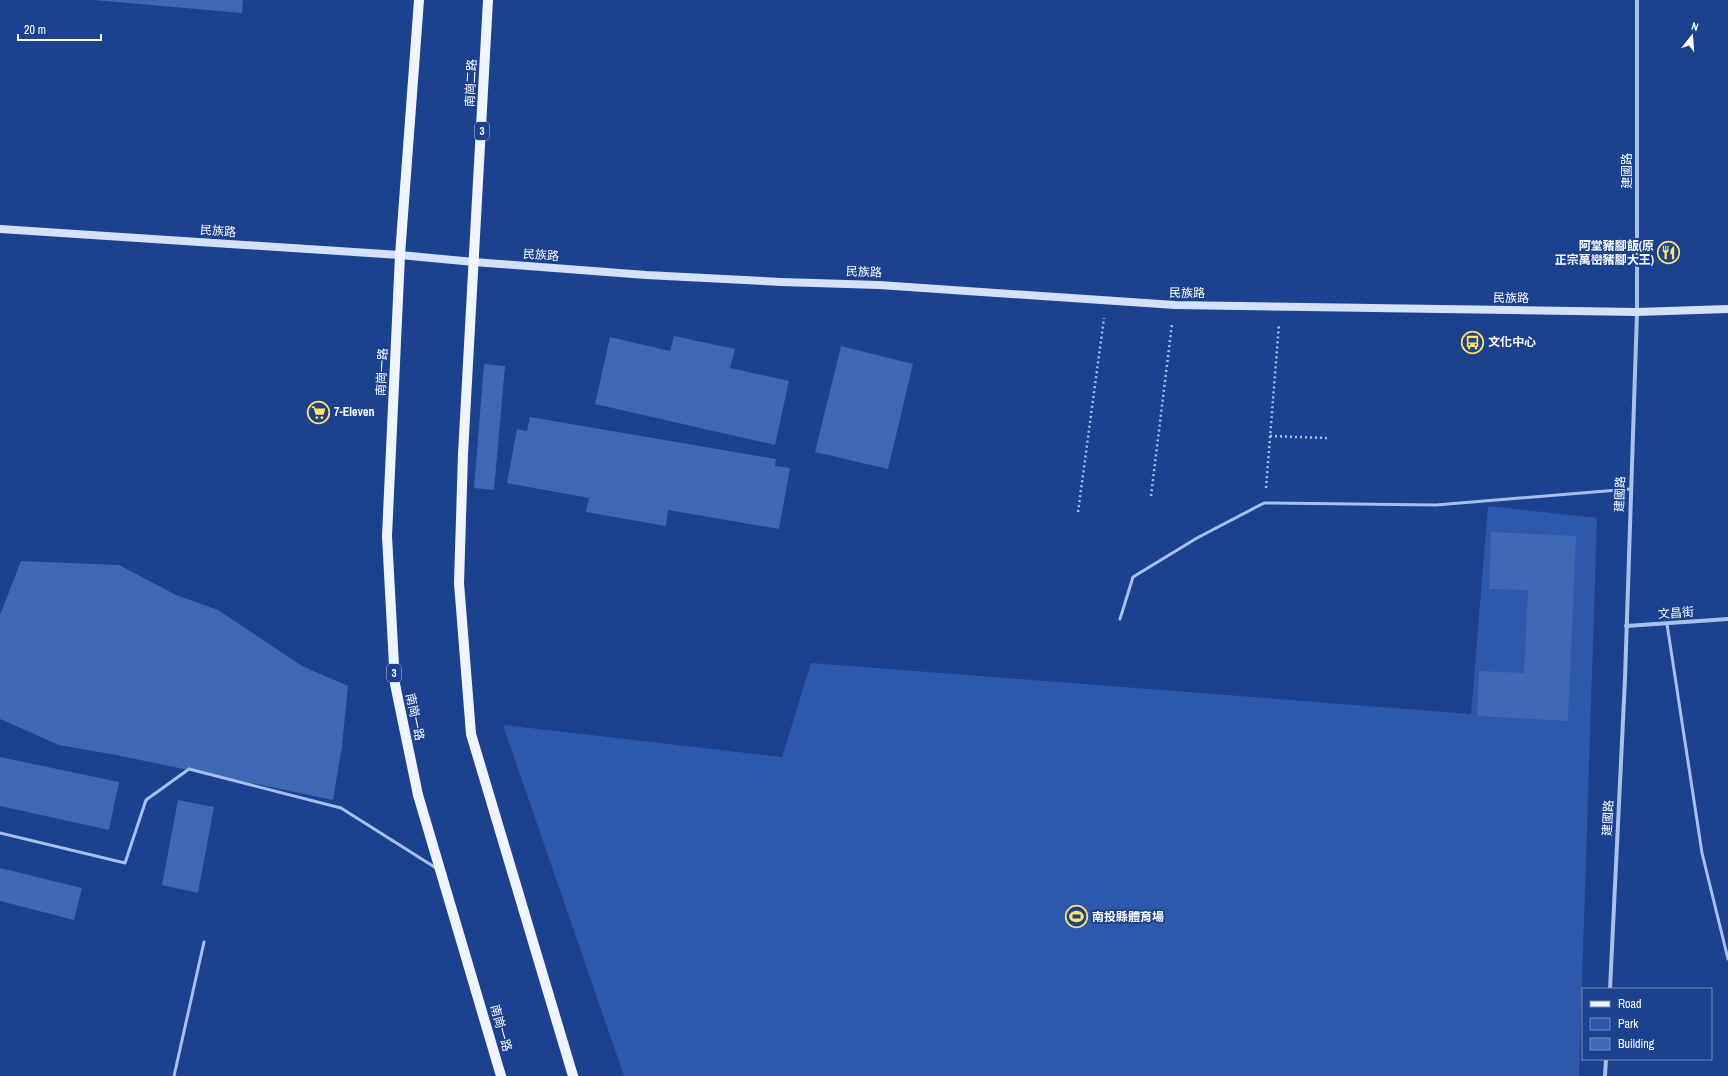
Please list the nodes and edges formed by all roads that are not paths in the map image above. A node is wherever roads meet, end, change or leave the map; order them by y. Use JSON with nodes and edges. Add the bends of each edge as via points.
{"nodes":[{"id":1,"x":419,"y":0,"type":"edge"},
{"id":2,"x":488,"y":0,"type":"edge"},
{"id":3,"x":1637,"y":0,"type":"edge"},
{"id":4,"x":0,"y":229,"type":"edge"},
{"id":5,"x":400,"y":255,"type":"junction"},
{"id":6,"x":474,"y":262,"type":"junction"},
{"id":7,"x":1728,"y":309,"type":"edge"},
{"id":8,"x":1637,"y":312,"type":"junction"},
{"id":9,"x":1630,"y":489,"type":"junction"},
{"id":10,"x":1120,"y":619,"type":"dead end"},
{"id":11,"x":1728,"y":619,"type":"edge"},
{"id":12,"x":1667,"y":624,"type":"junction"},
{"id":13,"x":1626,"y":626,"type":"junction"},
{"id":14,"x":0,"y":833,"type":"edge"},
{"id":15,"x":441,"y":871,"type":"junction"},
{"id":16,"x":204,"y":942,"type":"dead end"},
{"id":17,"x":1728,"y":959,"type":"edge"},
{"id":18,"x":1610,"y":988,"type":"edge"},
{"id":19,"x":1606,"y":1060,"type":"edge"},
{"id":20,"x":174,"y":1076,"type":"edge"},
{"id":21,"x":501,"y":1076,"type":"edge"},
{"id":22,"x":573,"y":1076,"type":"edge"},
{"id":23,"x":1605,"y":1076,"type":"edge"}],
"edges":[{"from":1,"to":5,"type":"main road","number":"3"},
{"from":2,"to":6,"type":"main road","name":"南崗二路","number":"3"},
{"from":3,"to":8,"type":"street","name":"建國路"},
{"from":4,"to":5,"type":"main road","name":"民族路"},
{"from":5,"to":6,"type":"main road","name":"民族路"},
{"from":5,"to":15,"type":"main road","name":"南崗一路","number":"3","via":[[387,536],[395,684],[418,795]]},
{"from":6,"to":8,"type":"main road","name":"民族路","via":[[662,276],[879,285],[1174,305]]},
{"from":6,"to":22,"type":"main road","number":"3","via":[[463,454],[459,583],[472,734]]},
{"from":7,"to":8,"type":"main road","name":"民族路"},
{"from":8,"to":9,"type":"street","name":"建國路"},
{"from":9,"to":10,"type":"lane","via":[[1436,506],[1264,503],[1197,538],[1133,577]]},
{"from":9,"to":13,"type":"street","name":"建國路"},
{"from":11,"to":12,"type":"street","name":"文昌街"},
{"from":12,"to":13,"type":"street","name":"文昌街"},
{"from":12,"to":17,"type":"lane","via":[[1702,853]]},
{"from":13,"to":18,"type":"street","name":"建國路"},
{"from":14,"to":15,"type":"lane","via":[[125,864],[146,800],[189,769],[341,808]]},
{"from":15,"to":21,"type":"main road","name":"南崗一路","number":"3"},
{"from":16,"to":20,"type":"lane"},
{"from":19,"to":23,"type":"street"}]}
